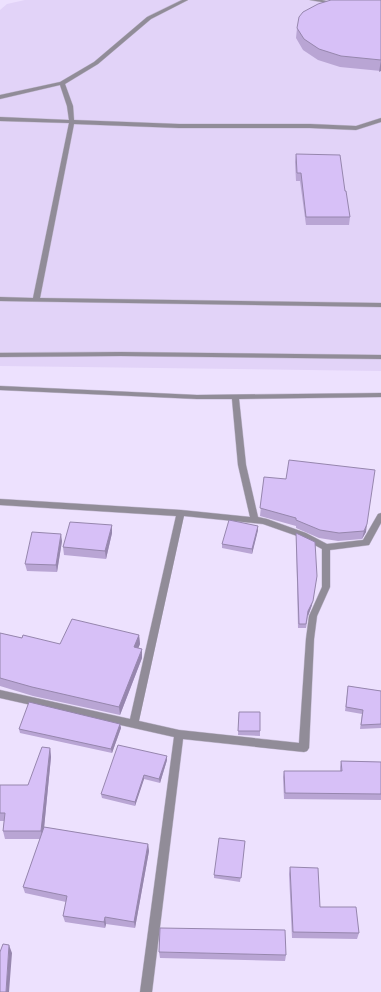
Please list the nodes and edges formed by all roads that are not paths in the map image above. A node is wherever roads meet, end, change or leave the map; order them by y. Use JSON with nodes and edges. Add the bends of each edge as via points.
{"nodes":[{"id":1,"x":186,"y":0,"type":"edge"},
{"id":2,"x":312,"y":0,"type":"edge"},
{"id":3,"x":338,"y":3,"type":"edge"},
{"id":4,"x":62,"y":83,"type":"junction"},
{"id":5,"x":0,"y":97,"type":"edge"},
{"id":6,"x":0,"y":119,"type":"edge"},
{"id":7,"x":381,"y":120,"type":"edge"},
{"id":8,"x":72,"y":122,"type":"junction"},
{"id":9,"x":0,"y":299,"type":"edge"},
{"id":10,"x":36,"y":299,"type":"junction"},
{"id":11,"x":381,"y":305,"type":"edge"},
{"id":12,"x":0,"y":355,"type":"edge"},
{"id":13,"x":381,"y":357,"type":"edge"},
{"id":14,"x":0,"y":388,"type":"edge"},
{"id":15,"x":381,"y":395,"type":"edge"},
{"id":16,"x":235,"y":396,"type":"junction"},
{"id":17,"x":0,"y":502,"type":"edge"},
{"id":18,"x":181,"y":513,"type":"junction"},
{"id":19,"x":381,"y":516,"type":"edge"},
{"id":20,"x":255,"y":520,"type":"junction"},
{"id":21,"x":326,"y":547,"type":"junction"},
{"id":22,"x":0,"y":694,"type":"edge"},
{"id":23,"x":134,"y":724,"type":"junction"},
{"id":24,"x":179,"y":734,"type":"junction"},
{"id":25,"x":146,"y":992,"type":"edge"}],
"edges":[{"from":1,"to":4,"type":"street","via":[[149,18],[96,63]]},
{"from":2,"to":3,"type":"street"},
{"from":4,"to":5,"type":"street"},
{"from":4,"to":8,"type":"street","via":[[70,106]]},
{"from":6,"to":8,"type":"street"},
{"from":7,"to":8,"type":"street","via":[[356,128]]},
{"from":8,"to":10,"type":"street"},
{"from":9,"to":10,"type":"street"},
{"from":10,"to":11,"type":"street"},
{"from":12,"to":13,"type":"street"},
{"from":14,"to":16,"type":"street","via":[[197,397]]},
{"from":15,"to":16,"type":"street"},
{"from":16,"to":20,"type":"street","via":[[242,465]]},
{"from":17,"to":18,"type":"street"},
{"from":18,"to":20,"type":"street"},
{"from":18,"to":23,"type":"street"},
{"from":19,"to":21,"type":"street","via":[[366,543]]},
{"from":20,"to":21,"type":"street","via":[[303,535]]},
{"from":21,"to":24,"type":"street","via":[[326,587],[313,616],[310,639],[304,748]]},
{"from":22,"to":23,"type":"street"},
{"from":23,"to":24,"type":"street"},
{"from":24,"to":25,"type":"street"}]}
